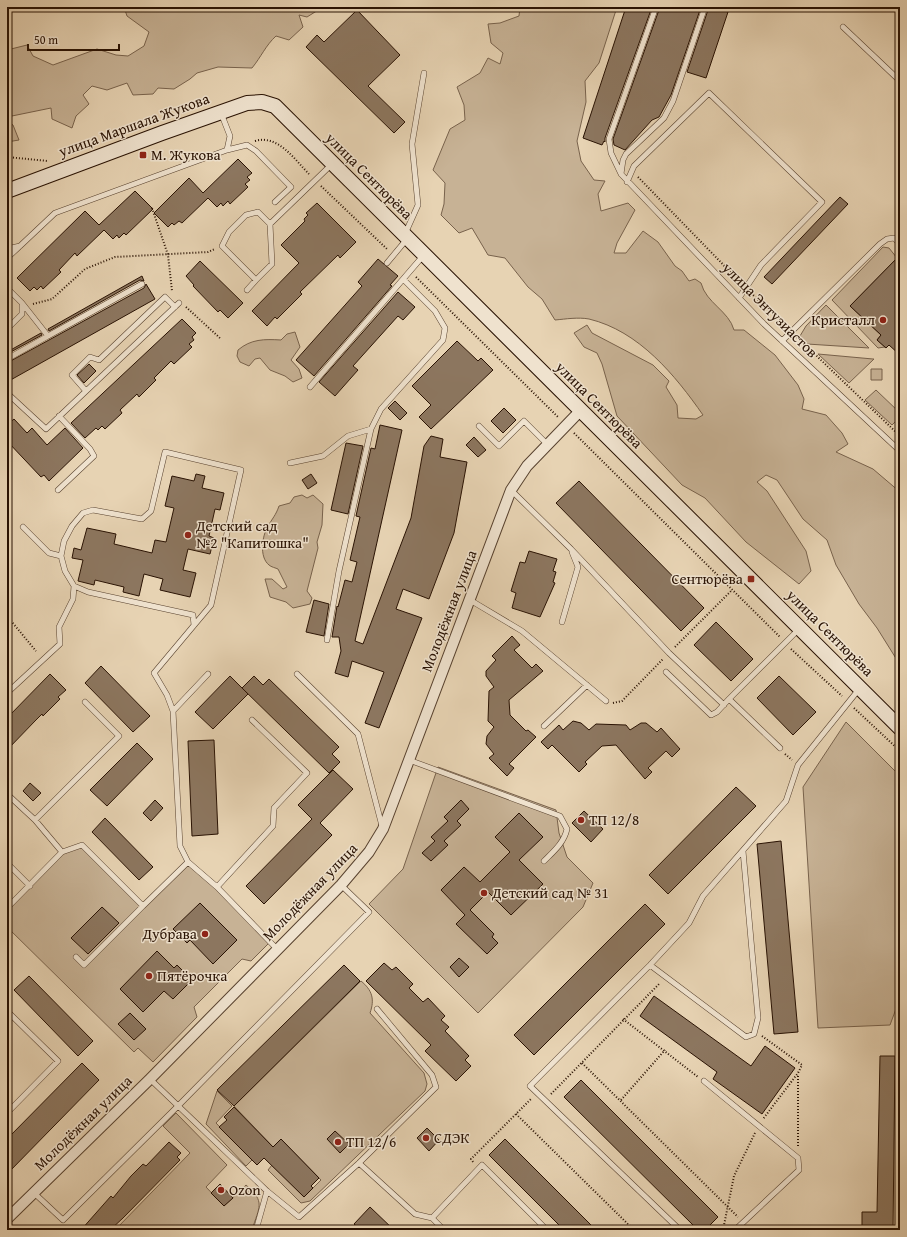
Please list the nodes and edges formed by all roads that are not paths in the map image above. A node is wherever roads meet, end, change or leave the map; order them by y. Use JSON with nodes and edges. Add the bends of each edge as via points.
{"nodes":[{"id":1,"x":656,"y":7,"type":"edge"},
{"id":2,"x":705,"y":7,"type":"edge"},
{"id":3,"x":843,"y":27,"type":"dead end"},
{"id":4,"x":424,"y":73,"type":"dead end"},
{"id":5,"x":900,"y":82,"type":"edge"},
{"id":6,"x":275,"y":106,"type":"joint"},
{"id":7,"x":221,"y":112,"type":"junction"},
{"id":8,"x":227,"y":150,"type":"junction"},
{"id":9,"x":332,"y":164,"type":"junction"},
{"id":10,"x":621,"y":174,"type":"junction"},
{"id":11,"x":627,"y":182,"type":"junction"},
{"id":12,"x":7,"y":190,"type":"edge"},
{"id":13,"x":275,"y":202,"type":"dead end"},
{"id":14,"x":270,"y":224,"type":"junction"},
{"id":15,"x":406,"y":236,"type":"junction"},
{"id":16,"x":900,"y":244,"type":"edge"},
{"id":17,"x":20,"y":246,"type":"junction"},
{"id":18,"x":7,"y":248,"type":"edge"},
{"id":19,"x":424,"y":255,"type":"junction"},
{"id":20,"x":7,"y":258,"type":"edge"},
{"id":21,"x":387,"y":263,"type":"dead end"},
{"id":22,"x":403,"y":279,"type":"junction"},
{"id":23,"x":256,"y":280,"type":"junction"},
{"id":24,"x":142,"y":284,"type":"dead end"},
{"id":25,"x":7,"y":288,"type":"edge"},
{"id":26,"x":247,"y":290,"type":"dead end"},
{"id":27,"x":739,"y":298,"type":"junction"},
{"id":28,"x":22,"y":303,"type":"junction"},
{"id":29,"x":7,"y":329,"type":"edge"},
{"id":30,"x":48,"y":336,"type":"junction"},
{"id":31,"x":782,"y":341,"type":"junction"},
{"id":32,"x":7,"y":359,"type":"edge"},
{"id":33,"x":310,"y":387,"type":"dead end"},
{"id":34,"x":86,"y":391,"type":"junction"},
{"id":35,"x":7,"y":393,"type":"edge"},
{"id":36,"x":580,"y":410,"type":"junction"},
{"id":37,"x":59,"y":416,"type":"junction"},
{"id":38,"x":479,"y":426,"type":"dead end"},
{"id":39,"x":371,"y":429,"type":"junction"},
{"id":40,"x":547,"y":444,"type":"junction"},
{"id":41,"x":900,"y":451,"type":"edge"},
{"id":42,"x":290,"y":463,"type":"dead end"},
{"id":43,"x":58,"y":490,"type":"dead end"},
{"id":44,"x":511,"y":490,"type":"junction"},
{"id":45,"x":23,"y":527,"type":"dead end"},
{"id":46,"x":571,"y":549,"type":"junction"},
{"id":47,"x":61,"y":556,"type":"junction"},
{"id":48,"x":74,"y":586,"type":"junction"},
{"id":49,"x":470,"y":600,"type":"junction"},
{"id":50,"x":562,"y":622,"type":"dead end"},
{"id":51,"x":194,"y":625,"type":"junction"},
{"id":52,"x":800,"y":628,"type":"junction"},
{"id":53,"x":327,"y":640,"type":"dead end"},
{"id":54,"x":666,"y":672,"type":"dead end"},
{"id":55,"x":208,"y":674,"type":"dead end"},
{"id":56,"x":297,"y":674,"type":"dead end"},
{"id":57,"x":587,"y":685,"type":"junction"},
{"id":58,"x":861,"y":688,"type":"junction"},
{"id":59,"x":7,"y":693,"type":"edge"},
{"id":60,"x":729,"y":699,"type":"junction"},
{"id":61,"x":606,"y":701,"type":"dead end"},
{"id":62,"x":85,"y":702,"type":"dead end"},
{"id":63,"x":724,"y":705,"type":"junction"},
{"id":64,"x":173,"y":711,"type":"junction"},
{"id":65,"x":252,"y":720,"type":"dead end"},
{"id":66,"x":544,"y":726,"type":"dead end"},
{"id":67,"x":900,"y":728,"type":"edge"},
{"id":68,"x":780,"y":748,"type":"road end"},
{"id":69,"x":409,"y":760,"type":"junction"},
{"id":70,"x":7,"y":794,"type":"edge"},
{"id":71,"x":36,"y":820,"type":"junction"},
{"id":72,"x":383,"y":829,"type":"junction"},
{"id":73,"x":743,"y":851,"type":"junction"},
{"id":74,"x":62,"y":852,"type":"junction"},
{"id":75,"x":544,"y":861,"type":"dead end"},
{"id":76,"x":188,"y":862,"type":"junction"},
{"id":77,"x":7,"y":863,"type":"edge"},
{"id":78,"x":341,"y":885,"type":"junction"},
{"id":79,"x":30,"y":886,"type":"junction"},
{"id":80,"x":217,"y":888,"type":"junction"},
{"id":81,"x":143,"y":906,"type":"junction"},
{"id":82,"x":7,"y":908,"type":"edge"},
{"id":83,"x":276,"y":949,"type":"junction"},
{"id":84,"x":76,"y":957,"type":"dead end"},
{"id":85,"x":650,"y":965,"type":"junction"},
{"id":86,"x":377,"y":1009,"type":"dead end"},
{"id":87,"x":7,"y":1011,"type":"edge"},
{"id":88,"x":150,"y":1079,"type":"junction"},
{"id":89,"x":704,"y":1081,"type":"road end"},
{"id":90,"x":179,"y":1105,"type":"junction"},
{"id":91,"x":7,"y":1113,"type":"edge"},
{"id":92,"x":359,"y":1163,"type":"junction"},
{"id":93,"x":267,"y":1191,"type":"junction"},
{"id":94,"x":34,"y":1192,"type":"junction"},
{"id":95,"x":900,"y":1210,"type":"edge"},
{"id":96,"x":432,"y":1218,"type":"junction"},
{"id":97,"x":7,"y":1219,"type":"edge"},
{"id":98,"x":256,"y":1230,"type":"edge"},
{"id":99,"x":444,"y":1230,"type":"edge"},
{"id":100,"x":547,"y":1230,"type":"edge"},
{"id":101,"x":680,"y":1230,"type":"edge"},
{"id":102,"x":735,"y":1230,"type":"edge"},
{"id":103,"x":900,"y":1230,"type":"edge"}],
"edges":[{"from":1,"to":10,"type":"lane","name":"улица Энтузиастов","via":[[609,140],[611,153]]},
{"from":2,"to":10,"type":"lane","via":[[673,101],[664,118],[626,154]]},
{"from":3,"to":5,"type":"lane"},
{"from":4,"to":15,"type":"lane","via":[[412,144],[418,205]]},
{"from":6,"to":7,"type":"main road","name":"улица Маршала Жукова","via":[[262,102],[247,103]]},
{"from":6,"to":9,"type":"main road","name":"улица Сентюрёва"},
{"from":7,"to":8,"type":"lane","via":[[230,136]]},
{"from":7,"to":12,"type":"main road","name":"улица Маршала Жукова"},
{"from":8,"to":13,"type":"lane","via":[[247,145],[290,187]]},
{"from":8,"to":17,"type":"lane","via":[[54,213]]},
{"from":9,"to":14,"type":"lane"},
{"from":9,"to":15,"type":"main road","name":"улица Сентюрёва"},
{"from":10,"to":11,"type":"lane","name":"улица Энтузиастов"},
{"from":11,"to":27,"type":"lane","name":"улица Энтузиастов"},
{"from":11,"to":27,"type":"lane","via":[[634,166],[709,93],[822,202],[761,265]]},
{"from":14,"to":23,"type":"lane","via":[[272,264]]},
{"from":14,"to":23,"type":"lane","via":[[258,212],[246,215],[229,232],[222,246]]},
{"from":15,"to":19,"type":"main road","name":"улица Сентюрёва"},
{"from":15,"to":21,"type":"lane"},
{"from":16,"to":31,"type":"lane","via":[[894,238],[880,244]]},
{"from":17,"to":18,"type":"lane"},
{"from":17,"to":20,"type":"lane"},
{"from":19,"to":22,"type":"lane"},
{"from":19,"to":36,"type":"main road","name":"улица Сентюрёва"},
{"from":22,"to":33,"type":"lane"},
{"from":22,"to":39,"type":"lane","via":[[435,311],[445,328],[443,340],[381,409]]},
{"from":23,"to":26,"type":"lane"},
{"from":24,"to":30,"type":"lane"},
{"from":25,"to":28,"type":"lane"},
{"from":27,"to":31,"type":"lane","name":"улица Энтузиастов"},
{"from":28,"to":29,"type":"lane","via":[[22,314]]},
{"from":28,"to":30,"type":"lane"},
{"from":30,"to":32,"type":"lane"},
{"from":31,"to":41,"type":"lane","name":"улица Энтузиастов"},
{"from":34,"to":34,"type":"lane","via":[[177,305],[166,297],[99,360],[90,357],[72,375]]},
{"from":34,"to":37,"type":"lane"},
{"from":35,"to":37,"type":"lane","via":[[46,429]]},
{"from":36,"to":40,"type":"street","name":"Молодёжная улица"},
{"from":36,"to":52,"type":"main road","name":"улица Сентюрёва"},
{"from":37,"to":43,"type":"lane","via":[[94,456]]},
{"from":38,"to":40,"type":"lane","via":[[499,446],[524,421]]},
{"from":39,"to":42,"type":"lane","via":[[348,436],[323,456]]},
{"from":39,"to":53,"type":"lane","via":[[339,571]]},
{"from":40,"to":44,"type":"street","name":"Молодёжная улица","via":[[527,466]]},
{"from":44,"to":46,"type":"lane"},
{"from":44,"to":49,"type":"street","name":"Молодёжная улица"},
{"from":45,"to":47,"type":"lane","via":[[49,552]]},
{"from":46,"to":50,"type":"lane","via":[[578,567]]},
{"from":46,"to":63,"type":"lane","via":[[669,653]]},
{"from":47,"to":48,"type":"lane","via":[[65,571]]},
{"from":47,"to":51,"type":"lane","via":[[67,536],[83,513],[93,510],[142,519],[151,511],[165,452],[241,470],[211,605]]},
{"from":48,"to":51,"type":"lane","via":[[88,592],[193,615]]},
{"from":48,"to":59,"type":"lane","via":[[73,599],[59,627],[60,644]]},
{"from":49,"to":57,"type":"lane","via":[[522,631]]},
{"from":49,"to":69,"type":"street","name":"Молодёжная улица"},
{"from":51,"to":64,"type":"lane","via":[[154,673]]},
{"from":52,"to":58,"type":"main road","name":"улица Сентюрёва"},
{"from":52,"to":60,"type":"lane"},
{"from":54,"to":63,"type":"lane","via":[[711,715]]},
{"from":55,"to":64,"type":"lane"},
{"from":56,"to":72,"type":"lane","via":[[358,734]]},
{"from":57,"to":61,"type":"lane"},
{"from":57,"to":66,"type":"lane"},
{"from":58,"to":67,"type":"main road","name":"улица Сентюрёва"},
{"from":58,"to":73,"type":"lane","via":[[798,765],[786,801]]},
{"from":60,"to":63,"type":"lane"},
{"from":60,"to":68,"type":"lane"},
{"from":62,"to":71,"type":"lane","via":[[119,736]]},
{"from":64,"to":76,"type":"lane","via":[[180,846]]},
{"from":65,"to":80,"type":"lane","via":[[307,773],[274,808],[273,826]]},
{"from":69,"to":72,"type":"street","name":"Молодёжная улица"},
{"from":69,"to":75,"type":"lane","via":[[560,816],[567,829],[566,834],[559,846]]},
{"from":70,"to":71,"type":"lane"},
{"from":71,"to":74,"type":"lane"},
{"from":72,"to":78,"type":"street","name":"Молодёжная улица","via":[[369,852]]},
{"from":73,"to":85,"type":"lane","via":[[703,896],[689,923]]},
{"from":73,"to":85,"type":"lane","via":[[758,1018],[754,1034],[746,1037]]},
{"from":74,"to":79,"type":"lane"},
{"from":74,"to":81,"type":"lane","via":[[82,845]]},
{"from":76,"to":80,"type":"lane"},
{"from":76,"to":81,"type":"lane"},
{"from":77,"to":79,"type":"lane"},
{"from":78,"to":83,"type":"street","name":"Молодёжная улица"},
{"from":78,"to":90,"type":"lane","via":[[369,912]]},
{"from":79,"to":82,"type":"lane"},
{"from":80,"to":83,"type":"lane"},
{"from":81,"to":84,"type":"lane","via":[[84,965]]},
{"from":83,"to":88,"type":"street","name":"Молодёжная улица"},
{"from":85,"to":101,"type":"lane","via":[[530,1086]]},
{"from":86,"to":92,"type":"lane","via":[[432,1075],[436,1087]]},
{"from":87,"to":91,"type":"lane","via":[[58,1061]]},
{"from":88,"to":90,"type":"lane"},
{"from":88,"to":94,"type":"street","name":"Молодёжная улица"},
{"from":89,"to":102,"type":"lane","via":[[798,1158],[799,1170]]},
{"from":90,"to":93,"type":"lane"},
{"from":90,"to":94,"type":"lane","via":[[63,1220]]},
{"from":92,"to":93,"type":"lane","via":[[300,1217]]},
{"from":92,"to":96,"type":"lane","via":[[415,1214]]},
{"from":93,"to":98,"type":"lane"},
{"from":94,"to":97,"type":"street","name":"Молодёжная улица"},
{"from":95,"to":103,"type":"lane"},
{"from":96,"to":99,"type":"lane"},
{"from":96,"to":100,"type":"lane","via":[[482,1165]]}]}
